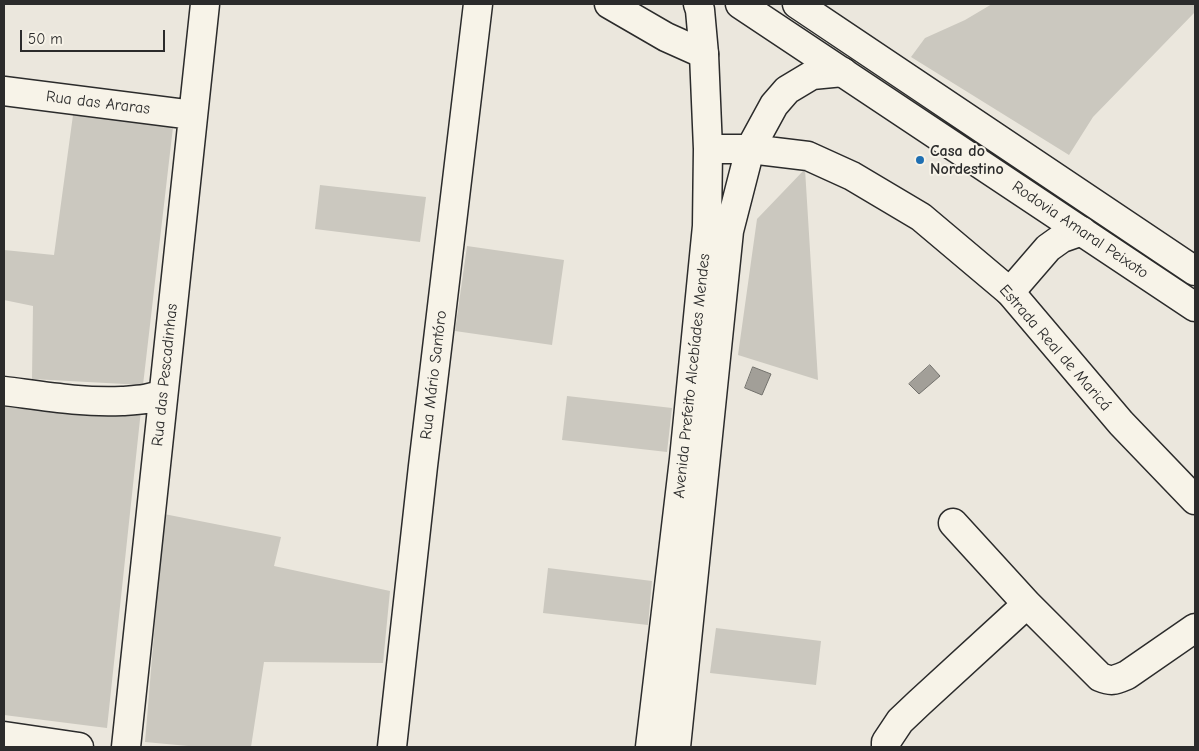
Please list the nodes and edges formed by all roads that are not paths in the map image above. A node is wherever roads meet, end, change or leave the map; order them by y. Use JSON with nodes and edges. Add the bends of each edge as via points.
{"nodes":[{"id":1,"x":205,"y":4,"type":"edge"},
{"id":2,"x":478,"y":4,"type":"edge"},
{"id":3,"x":609,"y":4,"type":"edge"},
{"id":4,"x":698,"y":4,"type":"edge"},
{"id":5,"x":740,"y":4,"type":"edge"},
{"id":6,"x":807,"y":6,"type":"edge"},
{"id":7,"x":704,"y":54,"type":"junction"},
{"id":8,"x":843,"y":72,"type":"junction"},
{"id":9,"x":4,"y":91,"type":"edge"},
{"id":10,"x":193,"y":115,"type":"junction"},
{"id":11,"x":708,"y":149,"type":"junction"},
{"id":12,"x":750,"y":149,"type":"junction"},
{"id":13,"x":1056,"y":213,"type":"junction"},
{"id":14,"x":1082,"y":231,"type":"junction"},
{"id":15,"x":1048,"y":248,"type":"junction"},
{"id":16,"x":1195,"y":271,"type":"edge"},
{"id":17,"x":713,"y":279,"type":"junction"},
{"id":18,"x":1010,"y":292,"type":"junction"},
{"id":19,"x":1195,"y":307,"type":"edge"},
{"id":20,"x":4,"y":391,"type":"edge"},
{"id":21,"x":163,"y":393,"type":"junction"},
{"id":22,"x":1195,"y":500,"type":"edge"},
{"id":23,"x":953,"y":523,"type":"dead end"},
{"id":24,"x":1027,"y":604,"type":"junction"},
{"id":25,"x":1195,"y":628,"type":"edge"},
{"id":26,"x":4,"y":736,"type":"edge"},
{"id":27,"x":79,"y":747,"type":"edge"},
{"id":28,"x":126,"y":747,"type":"edge"},
{"id":29,"x":392,"y":747,"type":"edge"},
{"id":30,"x":650,"y":747,"type":"edge"},
{"id":31,"x":676,"y":747,"type":"edge"},
{"id":32,"x":886,"y":747,"type":"edge"}],
"edges":[{"from":1,"to":10,"type":"main road","name":"Rua das Pescadinhas"},
{"from":2,"to":29,"type":"main road","name":"Rua Mário Santóro"},
{"from":3,"to":7,"type":"main road","via":[[666,37]]},
{"from":4,"to":7,"type":"main road","name":"Avenida Prefeito Alcebíades Mendes"},
{"from":5,"to":8,"type":"main road","name":"Rodovia Amaral Peixoto"},
{"from":6,"to":16,"type":"main road","name":"Rodovia Amaral Peixoto"},
{"from":7,"to":11,"type":"main road","name":"Avenida Prefeito Alcebíades Mendes"},
{"from":8,"to":12,"type":"main road","name":"Avenida Prefeito Alcebíades Mendes","via":[[812,75],[787,90],[774,105]]},
{"from":8,"to":13,"type":"main road","name":"Rodovia Amaral Peixoto"},
{"from":9,"to":10,"type":"main road","name":"Rua das Araras"},
{"from":10,"to":21,"type":"main road","name":"Rua das Pescadinhas"},
{"from":11,"to":12,"type":"main road","name":"Estrada Real de Maricá"},
{"from":11,"to":17,"type":"main road","name":"Avenida Prefeito Alcebíades Mendes","via":[[707,226]]},
{"from":12,"to":17,"type":"main road","name":"Avenida Prefeito Alcebíades Mendes"},
{"from":12,"to":18,"type":"main road","name":"Estrada Real de Maricá","via":[[808,156],[852,176],[920,217]]},
{"from":13,"to":14,"type":"main road","name":"Rodovia Amaral Peixoto"},
{"from":13,"to":15,"type":"main road","via":[[1056,232]]},
{"from":14,"to":15,"type":"main road","via":[[1062,238]]},
{"from":14,"to":19,"type":"main road","name":"Rodovia Amaral Peixoto"},
{"from":15,"to":18,"type":"main road"},
{"from":17,"to":30,"type":"main road","name":"Avenida Prefeito Alcebíades Mendes","via":[[684,459]]},
{"from":17,"to":31,"type":"main road","name":"Avenida Prefeito Alcebíades Mendes"},
{"from":18,"to":22,"type":"main road","name":"Estrada Real de Maricá","via":[[1121,424]]},
{"from":20,"to":21,"type":"main road","via":[[104,402],[154,398]]},
{"from":21,"to":28,"type":"main road","name":"Rua das Pescadinhas"},
{"from":23,"to":24,"type":"main road"},
{"from":24,"to":25,"type":"main road","via":[[1092,671],[1108,680],[1127,675]]},
{"from":24,"to":32,"type":"main road","via":[[900,721]]},
{"from":26,"to":27,"type":"main road"}]}
